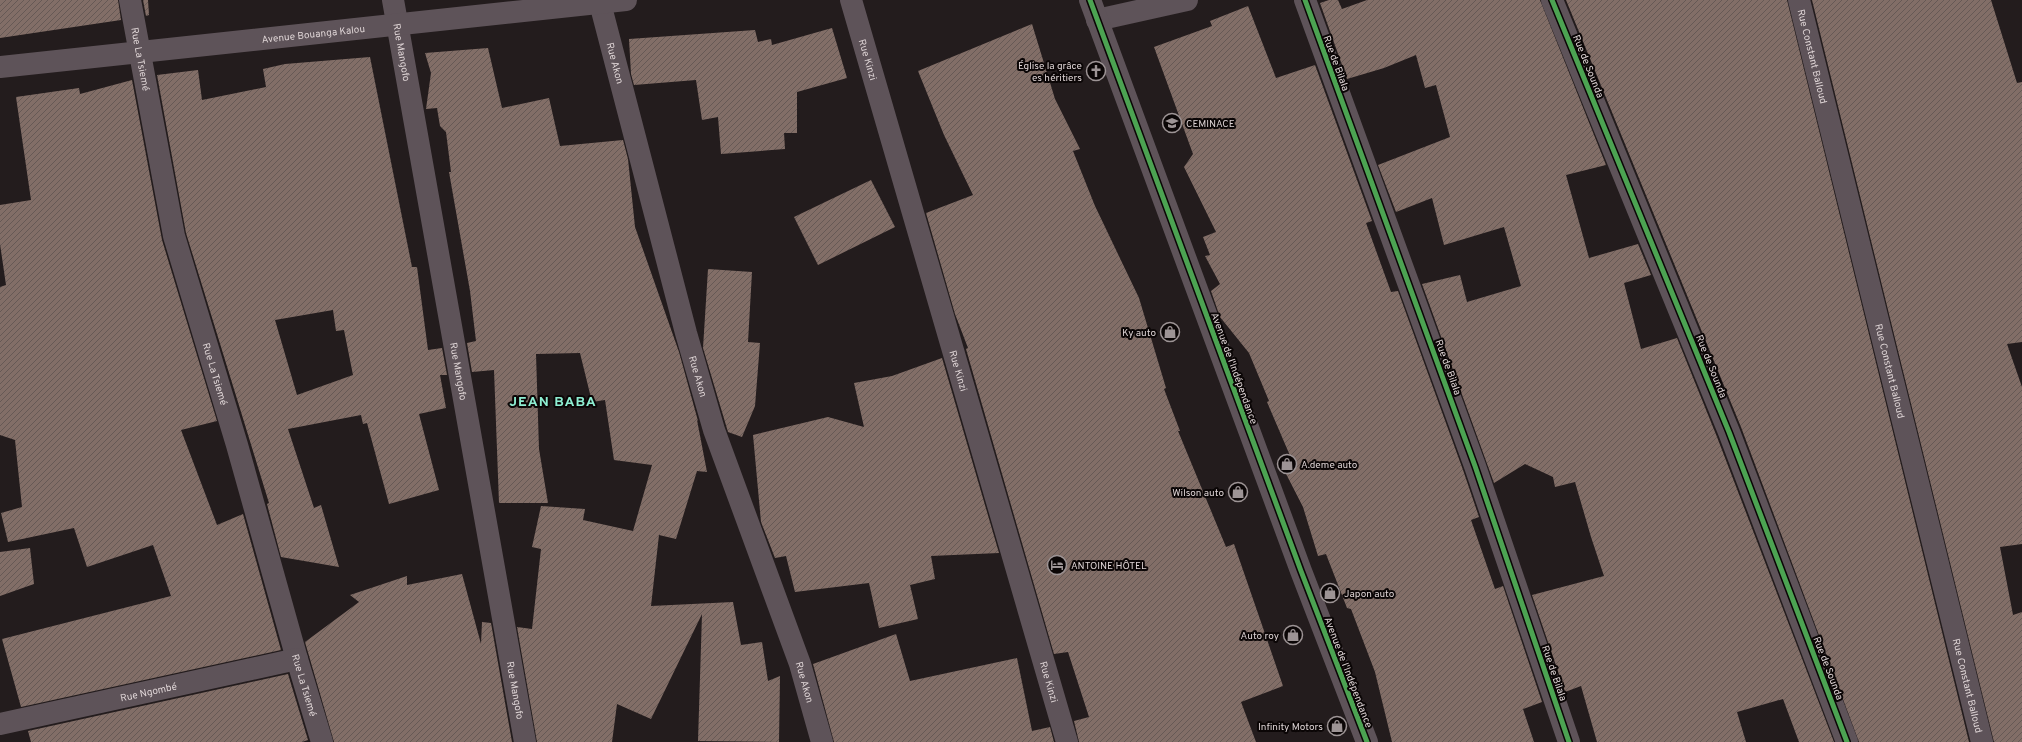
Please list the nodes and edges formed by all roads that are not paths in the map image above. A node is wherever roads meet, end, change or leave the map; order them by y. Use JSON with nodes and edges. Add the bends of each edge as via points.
{"nodes":[{"id":1,"x":130,"y":0,"type":"edge"},
{"id":2,"x":393,"y":0,"type":"edge"},
{"id":3,"x":626,"y":0,"type":"edge"},
{"id":4,"x":851,"y":0,"type":"edge"},
{"id":5,"x":1187,"y":0,"type":"edge"},
{"id":6,"x":1305,"y":0,"type":"edge"},
{"id":7,"x":1552,"y":0,"type":"edge"},
{"id":8,"x":1800,"y":0,"type":"edge"},
{"id":9,"x":600,"y":2,"type":"junction"},
{"id":10,"x":1094,"y":10,"type":"edge"},
{"id":11,"x":396,"y":25,"type":"junction"},
{"id":12,"x":140,"y":52,"type":"junction"},
{"id":13,"x":0,"y":67,"type":"edge"},
{"id":14,"x":297,"y":660,"type":"junction"},
{"id":15,"x":0,"y":724,"type":"edge"},
{"id":16,"x":322,"y":742,"type":"edge"},
{"id":17,"x":525,"y":742,"type":"edge"},
{"id":18,"x":822,"y":742,"type":"edge"},
{"id":19,"x":1067,"y":742,"type":"edge"},
{"id":20,"x":1367,"y":742,"type":"edge"},
{"id":21,"x":1569,"y":742,"type":"edge"},
{"id":22,"x":1847,"y":742,"type":"edge"},
{"id":23,"x":1982,"y":742,"type":"edge"}],
"edges":[{"from":1,"to":12,"type":"street","name":"Rue La Tsiemé"},
{"from":2,"to":11,"type":"street","name":"Rue Mangofo"},
{"from":3,"to":9,"type":"street","name":"Avenue Bouanga Kalou"},
{"from":4,"to":19,"type":"street","name":"Rue Kinzi"},
{"from":5,"to":10,"type":"street"},
{"from":6,"to":21,"type":"street","name":"Rue de Bilala","via":[[1476,466]]},
{"from":7,"to":22,"type":"street","name":"Rue de Sounda","via":[[1729,432]]},
{"from":8,"to":23,"type":"street","name":"Rue Constant Balloud"},
{"from":9,"to":11,"type":"street","name":"Avenue Bouanga Kalou"},
{"from":9,"to":18,"type":"street","name":"Rue Akon","via":[[686,333],[714,430],[800,664]]},
{"from":10,"to":20,"type":"street","name":"Avenue de l'Indépendance","via":[[1300,571]]},
{"from":11,"to":12,"type":"street","name":"Avenue Bouanga Kalou"},
{"from":11,"to":17,"type":"street","name":"Rue Mangofo"},
{"from":12,"to":13,"type":"street","name":"Avenue Bouanga Kalou"},
{"from":12,"to":14,"type":"street","name":"Rue La Tsiemé","via":[[174,236],[237,444]]},
{"from":14,"to":15,"type":"street","name":"Rue Ngombé"},
{"from":14,"to":16,"type":"street","name":"Rue La Tsiemé"}]}
